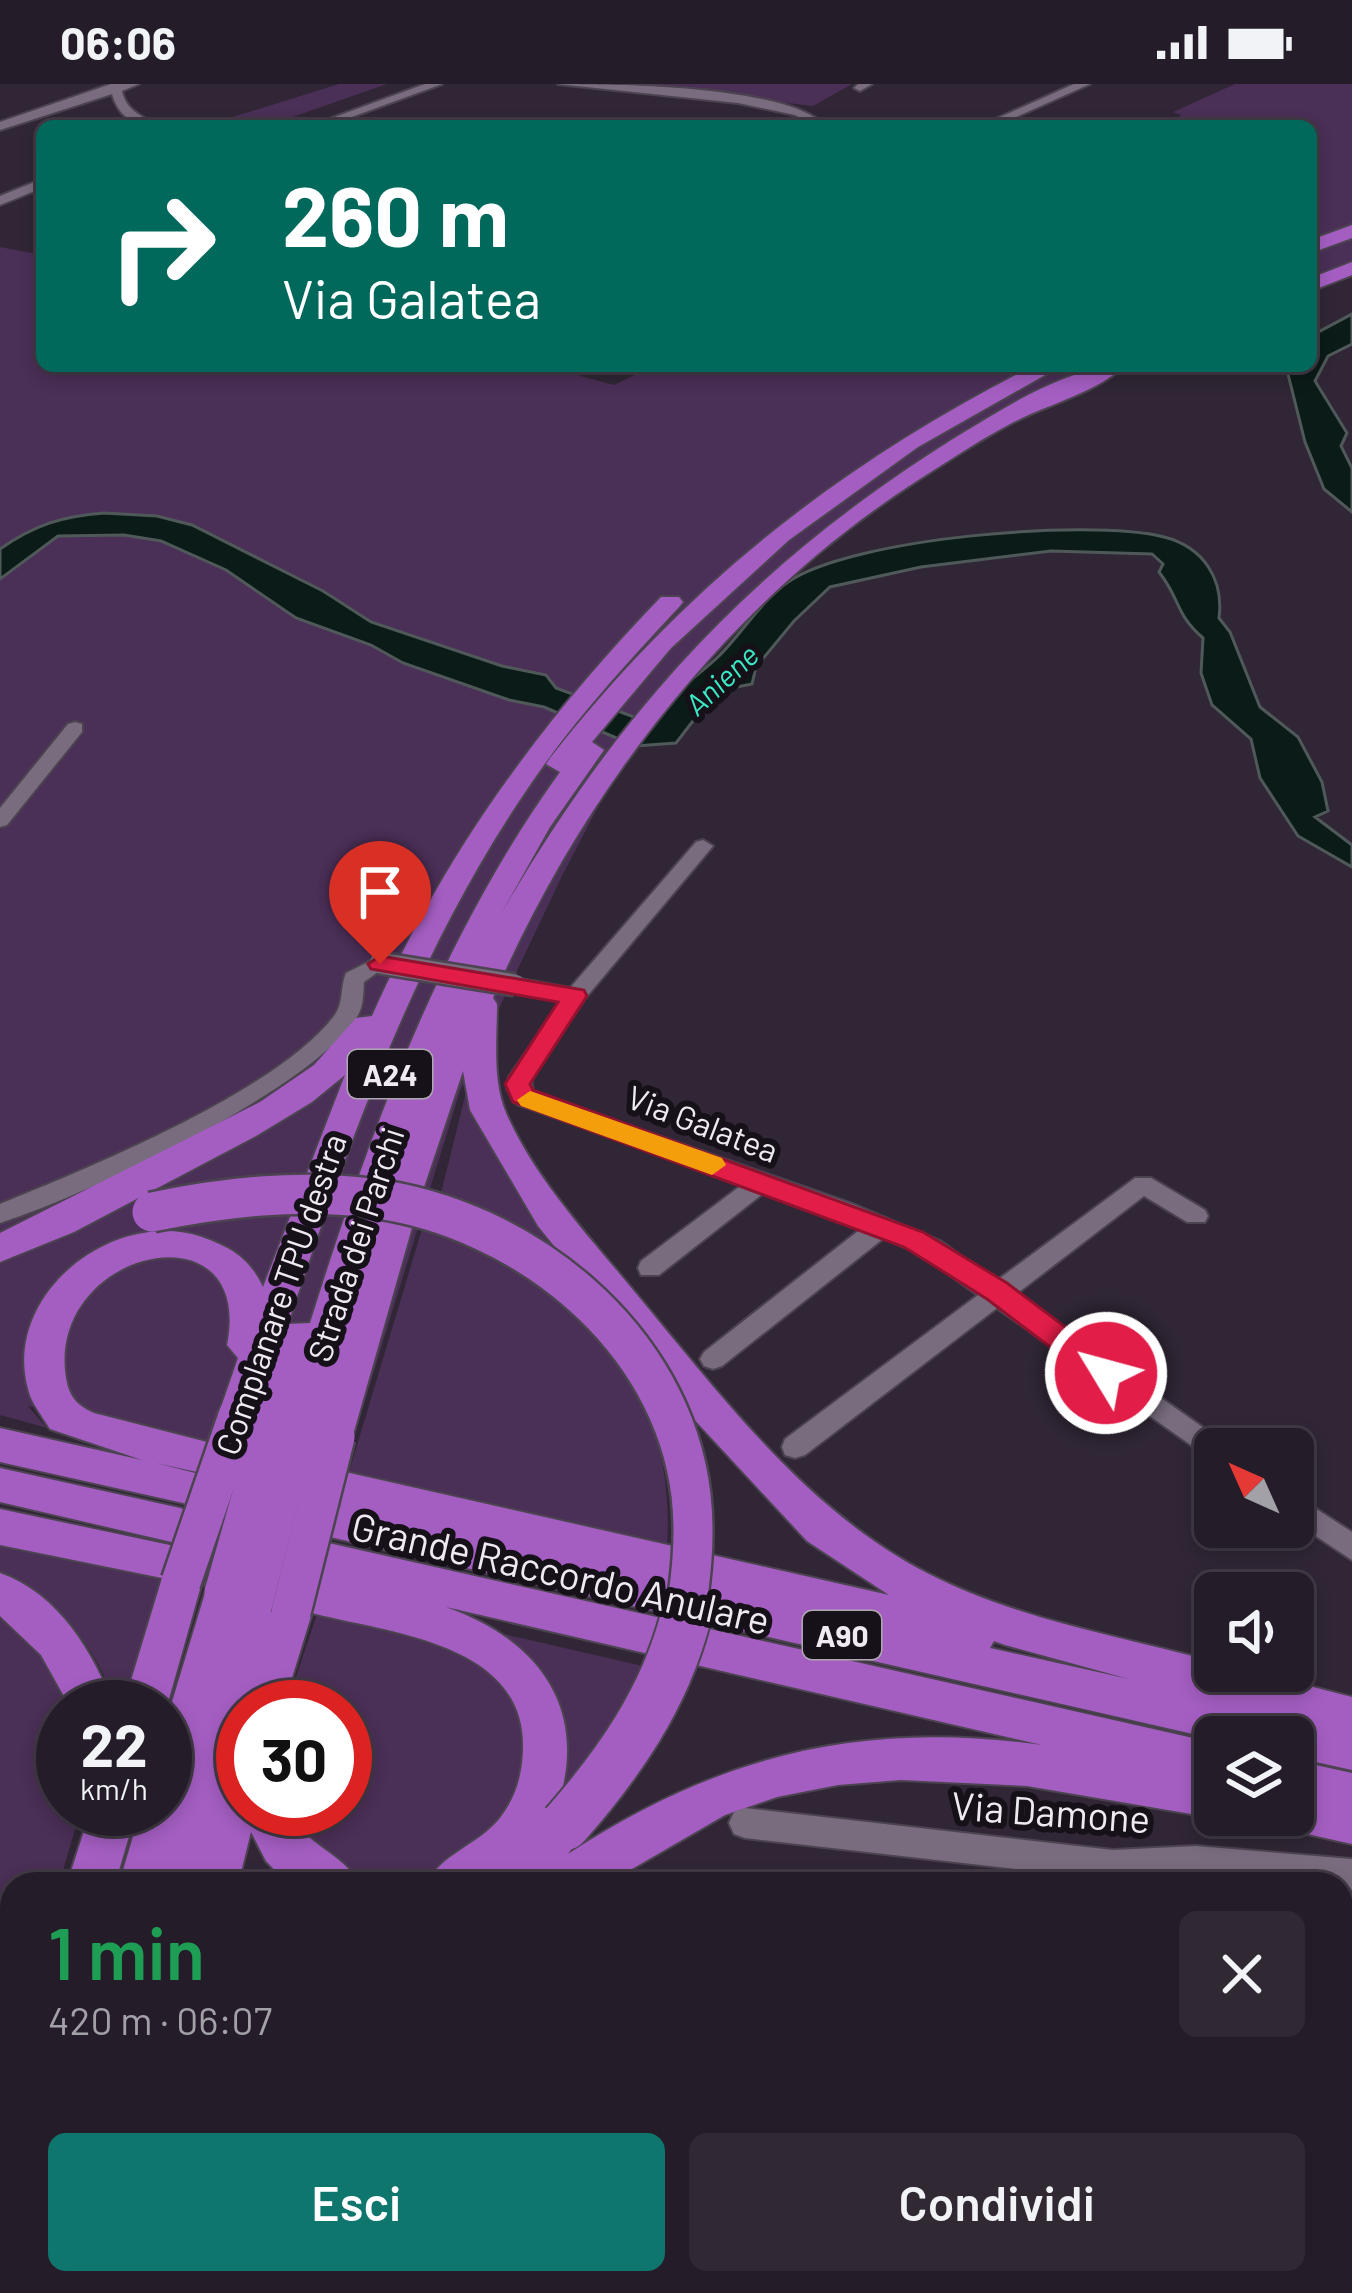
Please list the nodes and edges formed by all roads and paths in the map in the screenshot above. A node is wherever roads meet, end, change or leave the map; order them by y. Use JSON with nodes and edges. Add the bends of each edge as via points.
{"nodes":[{"id":1,"x":133,"y":84,"type":"edge"},
{"id":2,"x":436,"y":84,"type":"edge"},
{"id":3,"x":564,"y":84,"type":"edge"},
{"id":4,"x":1084,"y":84,"type":"edge"},
{"id":5,"x":116,"y":87,"type":"edge"},
{"id":6,"x":140,"y":120,"type":"edge"},
{"id":7,"x":333,"y":120,"type":"edge"},
{"id":8,"x":813,"y":120,"type":"edge"},
{"id":9,"x":1000,"y":120,"type":"edge"},
{"id":10,"x":0,"y":126,"type":"edge"},
{"id":11,"x":36,"y":186,"type":"edge"},
{"id":12,"x":0,"y":201,"type":"edge"},
{"id":13,"x":1352,"y":231,"type":"edge"},
{"id":14,"x":1317,"y":245,"type":"edge"},
{"id":15,"x":1352,"y":250,"type":"edge"},
{"id":16,"x":1317,"y":264,"type":"edge"},
{"id":17,"x":1352,"y":268,"type":"edge"},
{"id":18,"x":1317,"y":283,"type":"edge"},
{"id":19,"x":1007,"y":372,"type":"edge"},
{"id":20,"x":1038,"y":372,"type":"edge"},
{"id":21,"x":1057,"y":372,"type":"edge"},
{"id":22,"x":1084,"y":372,"type":"edge"},
{"id":23,"x":1100,"y":372,"type":"edge"},
{"id":24,"x":1000,"y":420,"type":"junction"},
{"id":25,"x":775,"y":545,"type":"junction"},
{"id":26,"x":74,"y":728,"type":"dead end"},
{"id":27,"x":577,"y":754,"type":"junction"},
{"id":28,"x":0,"y":821,"type":"edge"},
{"id":29,"x":703,"y":846,"type":"dead end"},
{"id":30,"x":431,"y":919,"type":"junction"},
{"id":31,"x":498,"y":987,"type":"junction"},
{"id":32,"x":575,"y":996,"type":"junction"},
{"id":33,"x":759,"y":1184,"type":"junction"},
{"id":34,"x":143,"y":1197,"type":"junction"},
{"id":35,"x":0,"y":1214,"type":"edge"},
{"id":36,"x":1196,"y":1216,"type":"dead end"},
{"id":37,"x":882,"y":1226,"type":"junction"},
{"id":38,"x":0,"y":1244,"type":"edge"},
{"id":39,"x":0,"y":1262,"type":"edge"},
{"id":40,"x":650,"y":1268,"type":"dead end"},
{"id":41,"x":997,"y":1291,"type":"junction"},
{"id":42,"x":713,"y":1359,"type":"dead end"},
{"id":43,"x":277,"y":1421,"type":"junction"},
{"id":44,"x":1194,"y":1436,"type":"edge"},
{"id":45,"x":0,"y":1445,"type":"edge"},
{"id":46,"x":796,"y":1447,"type":"dead end"},
{"id":47,"x":4,"y":1497,"type":"edge"},
{"id":48,"x":1314,"y":1521,"type":"edge"},
{"id":49,"x":1352,"y":1548,"type":"edge"},
{"id":50,"x":249,"y":1549,"type":"junction"},
{"id":51,"x":0,"y":1592,"type":"edge"},
{"id":52,"x":1115,"y":1658,"type":"junction"},
{"id":53,"x":81,"y":1680,"type":"edge"},
{"id":54,"x":163,"y":1680,"type":"edge"},
{"id":55,"x":265,"y":1680,"type":"edge"},
{"id":56,"x":1352,"y":1718,"type":"edge"},
{"id":57,"x":192,"y":1725,"type":"edge"},
{"id":58,"x":1352,"y":1749,"type":"edge"},
{"id":59,"x":1194,"y":1759,"type":"edge"},
{"id":60,"x":1314,"y":1787,"type":"edge"},
{"id":61,"x":1194,"y":1793,"type":"edge"},
{"id":62,"x":1352,"y":1795,"type":"edge"},
{"id":63,"x":1314,"y":1814,"type":"edge"},
{"id":64,"x":1352,"y":1822,"type":"edge"},
{"id":65,"x":745,"y":1823,"type":"dead end"},
{"id":66,"x":86,"y":1836,"type":"edge"},
{"id":67,"x":106,"y":1836,"type":"edge"},
{"id":68,"x":157,"y":1836,"type":"edge"},
{"id":69,"x":226,"y":1836,"type":"edge"},
{"id":70,"x":278,"y":1836,"type":"edge"},
{"id":71,"x":77,"y":1872,"type":"edge"},
{"id":72,"x":95,"y":1872,"type":"edge"},
{"id":73,"x":146,"y":1872,"type":"edge"},
{"id":74,"x":176,"y":1872,"type":"edge"},
{"id":75,"x":217,"y":1872,"type":"edge"},
{"id":76,"x":313,"y":1872,"type":"edge"},
{"id":77,"x":477,"y":1872,"type":"edge"},
{"id":78,"x":516,"y":1872,"type":"edge"},
{"id":79,"x":584,"y":1872,"type":"edge"},
{"id":80,"x":1319,"y":1872,"type":"edge"}],
"edges":[{"from":1,"to":5,"type":"street"},
{"from":2,"to":7,"type":"street"},
{"from":3,"to":8,"type":"street","via":[[759,103]]},
{"from":4,"to":9,"type":"street"},
{"from":5,"to":6,"type":"street","via":[[121,108]]},
{"from":5,"to":10,"type":"street"},
{"from":11,"to":12,"type":"street"},
{"from":13,"to":14,"type":"highway"},
{"from":15,"to":16,"type":"highway"},
{"from":17,"to":18,"type":"highway"},
{"from":19,"to":25,"type":"highway","via":[[884,439]]},
{"from":20,"to":25,"type":"highway","name":"Strada dei Parchi","number":"A24","via":[[891,454]]},
{"from":21,"to":25,"type":"highway","name":"Strada dei Parchi","number":"A24","via":[[903,457]]},
{"from":22,"to":24,"type":"highway"},
{"from":23,"to":24,"type":"highway"},
{"from":24,"to":25,"type":"highway"},
{"from":25,"to":27,"type":"highway","via":[[715,634]]},
{"from":25,"to":27,"type":"highway","name":"Strada dei Parchi","number":"A24","via":[[723,582],[629,678]]},
{"from":26,"to":28,"type":"street"},
{"from":27,"to":30,"type":"highway","name":"Complanare TPU destra","via":[[496,810]]},
{"from":27,"to":31,"type":"highway"},
{"from":27,"to":43,"type":"highway","name":"Strada dei Parchi","number":"A24","via":[[421,1052]]},
{"from":29,"to":32,"type":"street"},
{"from":30,"to":34,"type":"highway","via":[[364,1032],[325,1074]]},
{"from":30,"to":43,"type":"highway","name":"Complanare TPU destra","via":[[339,1121]]},
{"from":31,"to":32,"type":"street"},
{"from":31,"to":35,"type":"street","bridge":true,"via":[[380,964],[354,978],[350,1010],[338,1027],[260,1086],[170,1137]]},
{"from":31,"to":43,"type":"highway","via":[[453,1052],[391,1232]]},
{"from":31,"to":52,"type":"highway","via":[[480,1076],[501,1138],[551,1216],[762,1468],[822,1528],[911,1586],[1005,1626]]},
{"from":32,"to":33,"type":"street","name":"Via Galatea","via":[[526,1066],[518,1084],[523,1096]]},
{"from":33,"to":37,"type":"street","name":"Via Galatea"},
{"from":33,"to":40,"type":"street"},
{"from":34,"to":38,"type":"highway"},
{"from":34,"to":39,"type":"highway"},
{"from":34,"to":78,"type":"highway","bridge":true,"via":[[302,1193],[447,1215],[561,1274],[643,1362],[686,1466],[692,1585],[676,1649],[644,1721],[565,1825]]},
{"from":36,"to":41,"type":"street","via":[[1143,1184]]},
{"from":37,"to":41,"type":"street","name":"Via Galatea"},
{"from":37,"to":42,"type":"street"},
{"from":41,"to":44,"type":"street","name":"Via Galatea"},
{"from":41,"to":46,"type":"street"},
{"from":43,"to":50,"type":"highway","bridge":true},
{"from":43,"to":50,"type":"highway","name":"Strada dei Parchi","number":"A24","bridge":true},
{"from":43,"to":50,"type":"highway","via":[[239,1372],[249,1331],[247,1289],[225,1262],[194,1246],[111,1246],[65,1269],[32,1301],[16,1336],[15,1358],[32,1395]]},
{"from":45,"to":50,"type":"highway","name":"Grande Raccordo Anulare","number":"A90"},
{"from":47,"to":50,"type":"highway"},
{"from":48,"to":49,"type":"street"},
{"from":50,"to":52,"type":"highway"},
{"from":50,"to":54,"type":"highway"},
{"from":50,"to":55,"type":"highway"},
{"from":50,"to":57,"type":"highway","name":"Strada dei Parchi","number":"A24"},
{"from":50,"to":58,"type":"highway","name":"Grande Raccordo Anulare","number":"A90"},
{"from":50,"to":59,"type":"highway","name":"Grande Raccordo Anulare","number":"A90"},
{"from":50,"to":74,"type":"highway","name":"Strada dei Parchi","number":"A24"},
{"from":50,"to":77,"type":"highway","via":[[460,1632],[508,1664],[540,1707],[547,1736],[538,1801],[501,1853]]},
{"from":51,"to":53,"type":"highway","via":[[45,1628]]},
{"from":52,"to":56,"type":"highway"},
{"from":60,"to":62,"type":"highway"},
{"from":61,"to":79,"type":"highway","via":[[1009,1762],[840,1762],[703,1802]]},
{"from":63,"to":64,"type":"highway"},
{"from":65,"to":80,"type":"street","name":"Via Damone","via":[[1114,1865],[1196,1861]]},
{"from":66,"to":71,"type":"highway"},
{"from":67,"to":72,"type":"highway"},
{"from":68,"to":73,"type":"highway","name":"Strada dei Parchi","number":"A24"},
{"from":69,"to":75,"type":"highway"},
{"from":70,"to":76,"type":"highway"}]}
